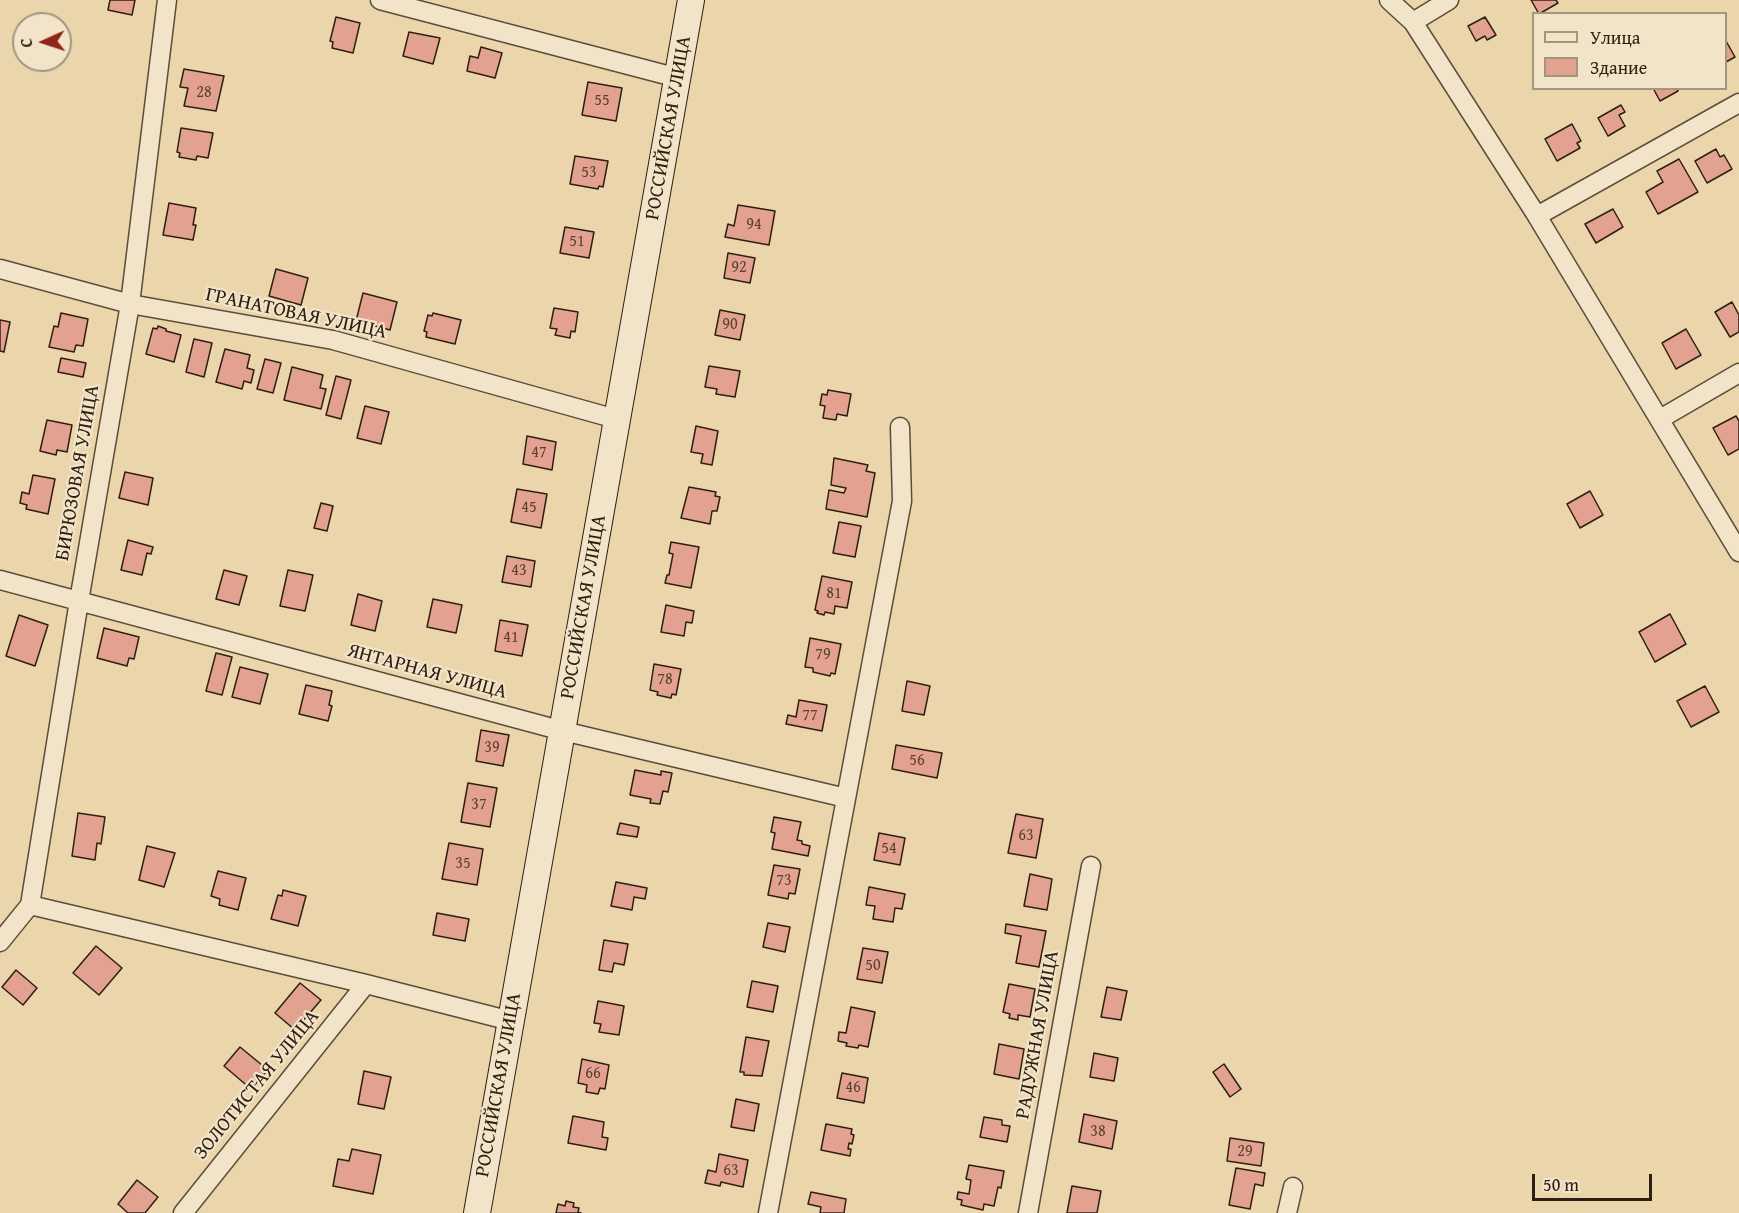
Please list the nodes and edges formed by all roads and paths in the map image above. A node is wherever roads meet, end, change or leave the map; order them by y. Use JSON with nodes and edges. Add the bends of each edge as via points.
{"nodes":[{"id":1,"x":167,"y":0,"type":"edge"},
{"id":2,"x":380,"y":0,"type":"edge"},
{"id":3,"x":691,"y":0,"type":"edge"},
{"id":4,"x":1389,"y":0,"type":"edge"},
{"id":5,"x":1449,"y":0,"type":"edge"},
{"id":6,"x":1413,"y":22,"type":"junction"},
{"id":7,"x":678,"y":78,"type":"junction"},
{"id":8,"x":1739,"y":103,"type":"edge"},
{"id":9,"x":1537,"y":216,"type":"junction"},
{"id":10,"x":0,"y":269,"type":"edge"},
{"id":11,"x":130,"y":304,"type":"junction"},
{"id":12,"x":1739,"y":373,"type":"edge"},
{"id":13,"x":616,"y":419,"type":"junction"},
{"id":14,"x":1660,"y":419,"type":"junction"},
{"id":15,"x":900,"y":428,"type":"dead end"},
{"id":16,"x":1739,"y":552,"type":"edge"},
{"id":17,"x":0,"y":580,"type":"edge"},
{"id":18,"x":79,"y":602,"type":"junction"},
{"id":19,"x":563,"y":731,"type":"junction"},
{"id":20,"x":846,"y":798,"type":"junction"},
{"id":21,"x":1091,"y":866,"type":"dead end"},
{"id":22,"x":30,"y":905,"type":"junction"},
{"id":23,"x":0,"y":942,"type":"edge"},
{"id":24,"x":366,"y":984,"type":"junction"},
{"id":25,"x":511,"y":1021,"type":"junction"},
{"id":26,"x":1293,"y":1187,"type":"dead end"},
{"id":27,"x":183,"y":1213,"type":"edge"},
{"id":28,"x":477,"y":1213,"type":"edge"},
{"id":29,"x":768,"y":1213,"type":"edge"},
{"id":30,"x":1028,"y":1213,"type":"edge"},
{"id":31,"x":1287,"y":1213,"type":"edge"}],
"edges":[{"from":1,"to":11,"type":"street","name":"БИРЮЗОВАЯ УЛИЦА"},
{"from":2,"to":7,"type":"street"},
{"from":3,"to":7,"type":"main road","name":"РОССИЙСКАЯ УЛИЦА"},
{"from":4,"to":6,"type":"street"},
{"from":5,"to":6,"type":"street"},
{"from":6,"to":9,"type":"street"},
{"from":7,"to":13,"type":"main road","name":"РОССИЙСКАЯ УЛИЦА"},
{"from":8,"to":9,"type":"street"},
{"from":9,"to":14,"type":"street"},
{"from":10,"to":11,"type":"street","name":"ГРАНАТОВАЯ УЛИЦА"},
{"from":11,"to":13,"type":"street","name":"ГРАНАТОВАЯ УЛИЦА","via":[[333,340]]},
{"from":11,"to":18,"type":"street","name":"БИРЮЗОВАЯ УЛИЦА"},
{"from":12,"to":14,"type":"street"},
{"from":13,"to":19,"type":"main road","name":"РОССИЙСКАЯ УЛИЦА"},
{"from":14,"to":16,"type":"street"},
{"from":15,"to":20,"type":"street","via":[[902,501]]},
{"from":17,"to":18,"type":"street","name":"ЯНТАРНАЯ УЛИЦА"},
{"from":18,"to":19,"type":"street","name":"ЯНТАРНАЯ УЛИЦА"},
{"from":18,"to":22,"type":"street","name":"БИРЮЗОВАЯ УЛИЦА"},
{"from":19,"to":20,"type":"street","name":"ЯНТАРНАЯ УЛИЦА"},
{"from":19,"to":25,"type":"main road","name":"РОССИЙСКАЯ УЛИЦА"},
{"from":20,"to":29,"type":"street"},
{"from":21,"to":30,"type":"street","name":"РАДУЖНАЯ УЛИЦА"},
{"from":22,"to":23,"type":"street","name":"БИРЮЗОВАЯ УЛИЦА"},
{"from":22,"to":24,"type":"street"},
{"from":24,"to":25,"type":"street"},
{"from":24,"to":27,"type":"street","name":"ЗОЛОТИСТАЯ УЛИЦА"},
{"from":25,"to":28,"type":"main road","name":"РОССИЙСКАЯ УЛИЦА"},
{"from":26,"to":31,"type":"street"}]}
